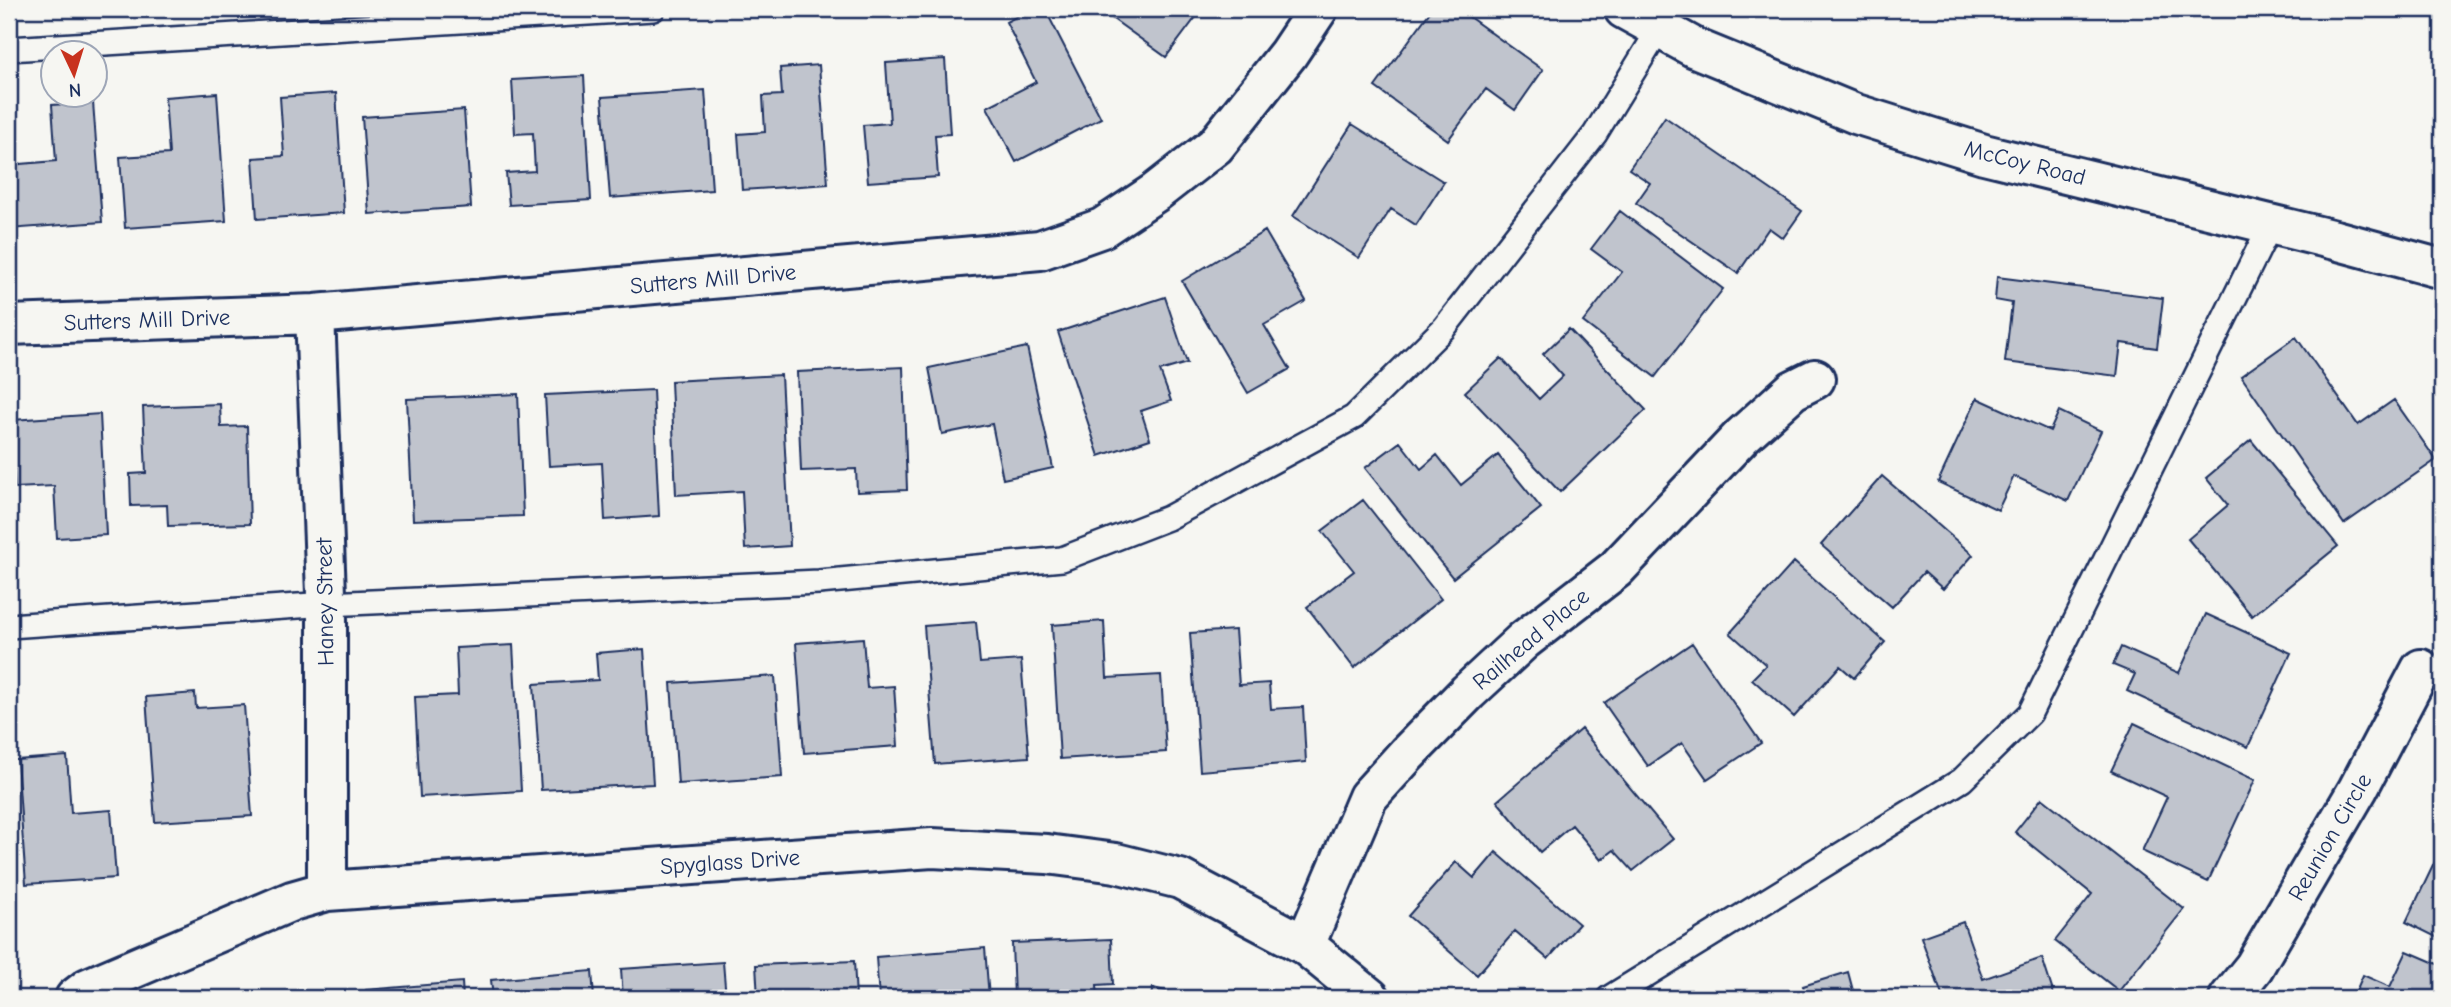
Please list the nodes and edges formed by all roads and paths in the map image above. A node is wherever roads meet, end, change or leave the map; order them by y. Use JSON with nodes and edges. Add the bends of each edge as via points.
{"nodes":[{"id":1,"x":653,"y":9,"type":"edge"},
{"id":2,"x":1318,"y":9,"type":"edge"},
{"id":3,"x":1624,"y":9,"type":"edge"},
{"id":4,"x":1660,"y":28,"type":"junction"},
{"id":5,"x":9,"y":49,"type":"edge"},
{"id":6,"x":2271,"y":224,"type":"junction"},
{"id":7,"x":2442,"y":269,"type":"edge"},
{"id":8,"x":315,"y":314,"type":"junction"},
{"id":9,"x":9,"y":325,"type":"edge"},
{"id":10,"x":1815,"y":379,"type":"dead end"},
{"id":11,"x":327,"y":604,"type":"junction"},
{"id":12,"x":9,"y":626,"type":"edge"},
{"id":13,"x":2421,"y":669,"type":"dead end"},
{"id":14,"x":327,"y":891,"type":"junction"},
{"id":15,"x":1305,"y":945,"type":"junction"},
{"id":16,"x":75,"y":998,"type":"edge"},
{"id":17,"x":1370,"y":998,"type":"edge"},
{"id":18,"x":1609,"y":998,"type":"edge"},
{"id":19,"x":2229,"y":998,"type":"edge"}],
"edges":[{"from":1,"to":5,"type":"lane"},
{"from":2,"to":8,"type":"street","name":"Sutters Mill Drive","via":[[1215,146],[1102,228],[1040,250]]},
{"from":3,"to":4,"type":"street","name":"McCoy Road"},
{"from":4,"to":6,"type":"street","name":"McCoy Road","via":[[1695,48],[1869,118],[1974,151]]},
{"from":4,"to":11,"type":"lane","via":[[1595,134],[1434,338],[1354,417],[1168,518],[1062,559],[819,582]]},
{"from":6,"to":7,"type":"street","name":"McCoy Road"},
{"from":6,"to":18,"type":"lane","via":[[2030,713],[1962,780]]},
{"from":8,"to":9,"type":"street","name":"Sutters Mill Drive"},
{"from":8,"to":11,"type":"street","name":"Haney Street"},
{"from":10,"to":15,"type":"street","name":"Railhead Place","via":[[1793,390],[1742,436],[1616,569],[1524,640],[1468,692],[1368,797]]},
{"from":11,"to":12,"type":"lane"},
{"from":11,"to":14,"type":"street","name":"Haney Street"},
{"from":13,"to":19,"type":"street","name":"Reunion Circle","via":[[2358,789],[2254,967]]},
{"from":14,"to":15,"type":"street","name":"Spyglass Drive","via":[[932,848],[1047,854],[1116,863],[1181,879]]},
{"from":14,"to":16,"type":"street","name":"Spyglass Drive","via":[[267,911],[88,988]]},
{"from":15,"to":17,"type":"street","name":"Spyglass Drive"}]}
